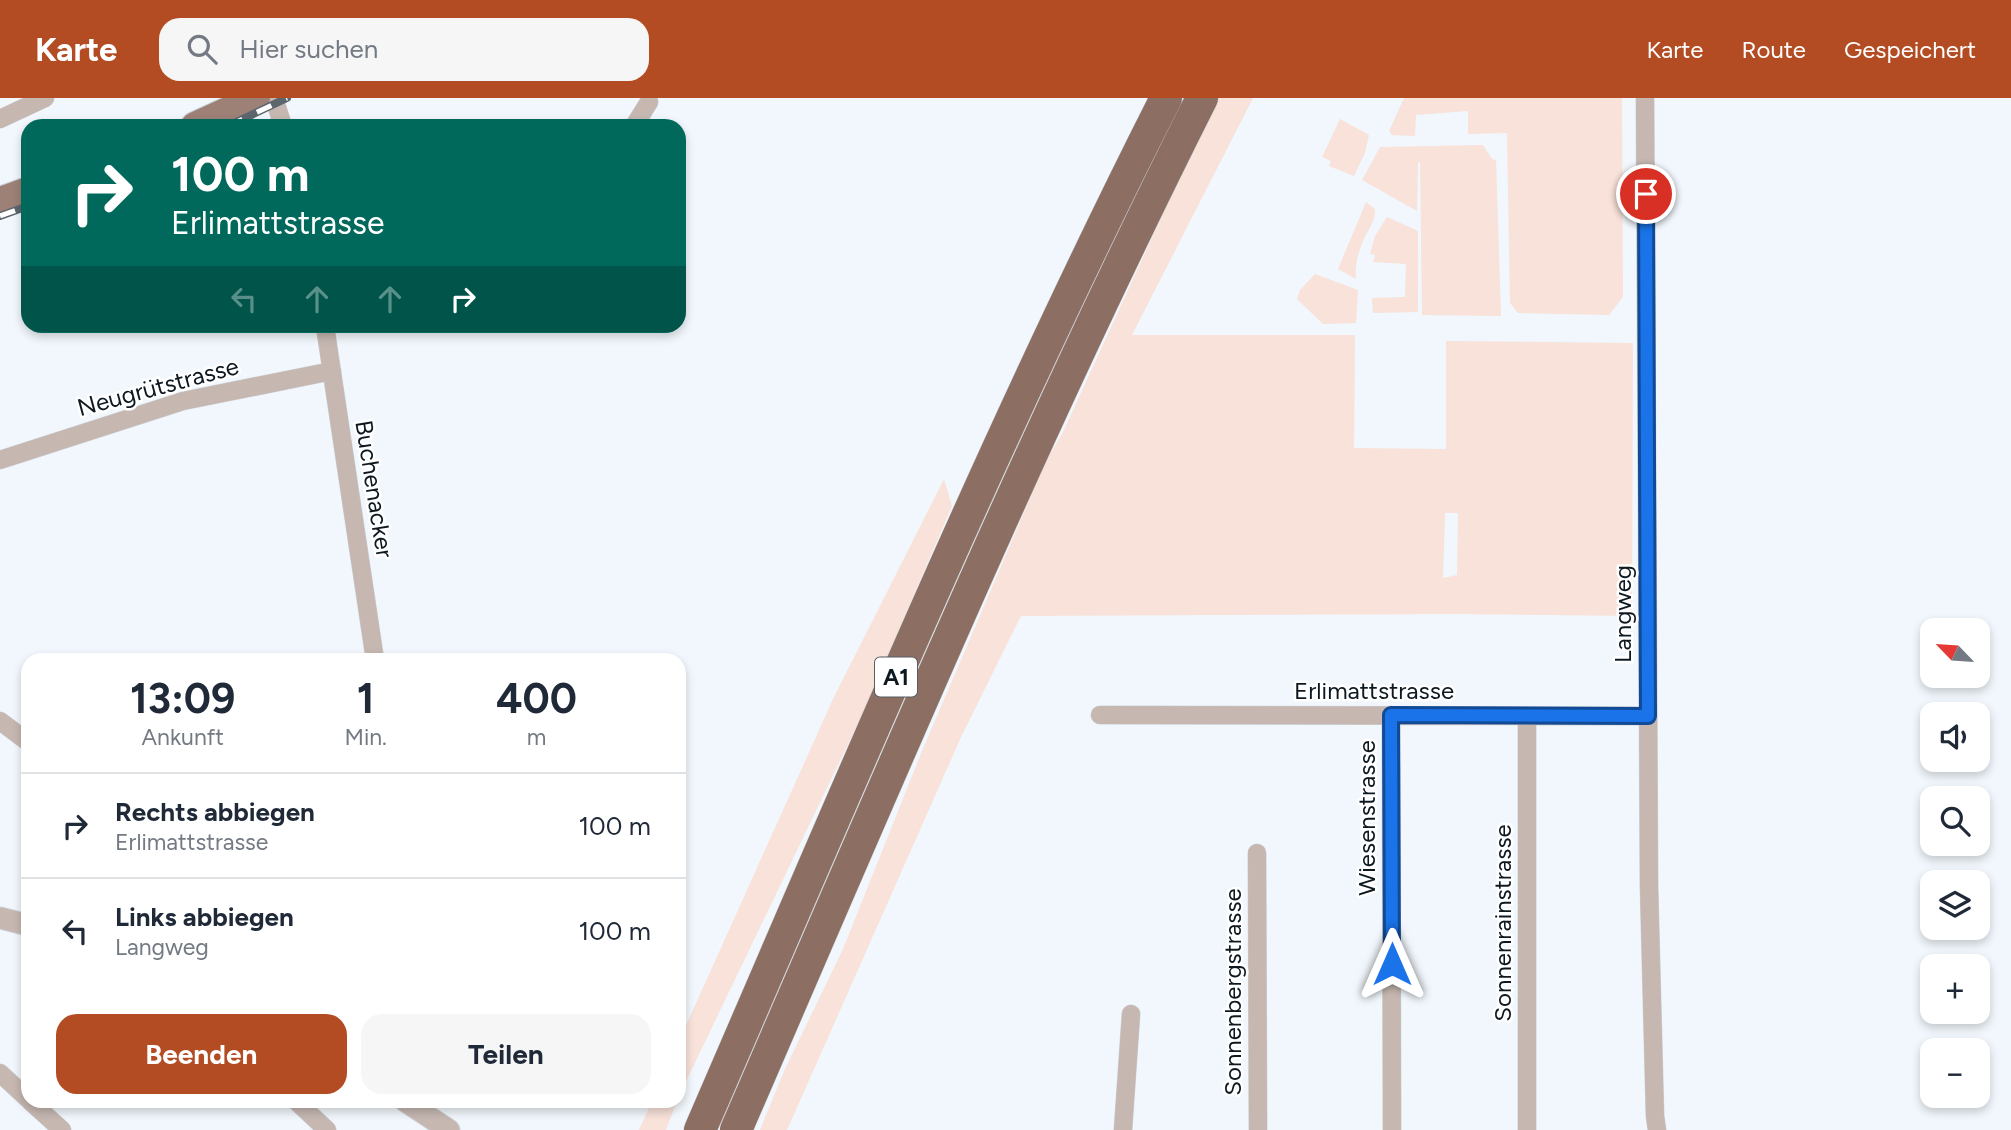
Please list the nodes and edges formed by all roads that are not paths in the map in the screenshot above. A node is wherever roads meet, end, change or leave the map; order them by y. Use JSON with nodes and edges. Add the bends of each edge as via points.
{"nodes":[{"id":1,"x":45,"y":98,"type":"edge"},
{"id":2,"x":256,"y":98,"type":"edge"},
{"id":3,"x":274,"y":98,"type":"edge"},
{"id":4,"x":1166,"y":98,"type":"edge"},
{"id":5,"x":1202,"y":98,"type":"edge"},
{"id":6,"x":1646,"y":98,"type":"edge"},
{"id":7,"x":649,"y":102,"type":"dead end"},
{"id":8,"x":0,"y":119,"type":"edge"},
{"id":9,"x":210,"y":119,"type":"edge"},
{"id":10,"x":281,"y":119,"type":"edge"},
{"id":11,"x":638,"y":119,"type":"edge"},
{"id":12,"x":21,"y":194,"type":"edge"},
{"id":13,"x":0,"y":201,"type":"edge"},
{"id":14,"x":326,"y":333,"type":"edge"},
{"id":15,"x":332,"y":371,"type":"junction"},
{"id":16,"x":0,"y":460,"type":"edge"},
{"id":17,"x":374,"y":653,"type":"edge"},
{"id":18,"x":1100,"y":715,"type":"dead end"},
{"id":19,"x":1391,"y":715,"type":"junction"},
{"id":20,"x":1527,"y":716,"type":"junction"},
{"id":21,"x":1648,"y":716,"type":"junction"},
{"id":22,"x":0,"y":720,"type":"edge"},
{"id":23,"x":21,"y":736,"type":"edge"},
{"id":24,"x":1257,"y":853,"type":"dead end"},
{"id":25,"x":0,"y":918,"type":"edge"},
{"id":26,"x":21,"y":923,"type":"edge"},
{"id":27,"x":1131,"y":1014,"type":"dead end"},
{"id":28,"x":0,"y":1073,"type":"edge"},
{"id":29,"x":21,"y":1093,"type":"edge"},
{"id":30,"x":38,"y":1108,"type":"edge"},
{"id":31,"x":303,"y":1108,"type":"edge"},
{"id":32,"x":416,"y":1108,"type":"edge"},
{"id":33,"x":62,"y":1130,"type":"edge"},
{"id":34,"x":327,"y":1130,"type":"edge"},
{"id":35,"x":449,"y":1130,"type":"edge"},
{"id":36,"x":700,"y":1130,"type":"edge"},
{"id":37,"x":736,"y":1130,"type":"edge"},
{"id":38,"x":1123,"y":1130,"type":"edge"},
{"id":39,"x":1258,"y":1130,"type":"edge"},
{"id":40,"x":1392,"y":1130,"type":"edge"},
{"id":41,"x":1527,"y":1130,"type":"edge"},
{"id":42,"x":1657,"y":1130,"type":"edge"}],
"edges":[{"from":1,"to":8,"type":"street"},
{"from":2,"to":9,"type":"main road"},
{"from":3,"to":10,"type":"street"},
{"from":4,"to":36,"type":"highway","number":"A1","via":[[994,456]]},
{"from":5,"to":37,"type":"highway","number":"A1","via":[[1019,480]]},
{"from":6,"to":21,"type":"street","name":"Langweg"},
{"from":7,"to":11,"type":"street"},
{"from":12,"to":13,"type":"main road"},
{"from":14,"to":15,"type":"street","name":"Buchenacker"},
{"from":15,"to":16,"type":"street","name":"Neugrütstrasse","via":[[183,401]]},
{"from":15,"to":17,"type":"street","name":"Buchenacker"},
{"from":18,"to":19,"type":"street","name":"Erlimattstrasse"},
{"from":19,"to":20,"type":"street","name":"Erlimattstrasse"},
{"from":19,"to":40,"type":"street","name":"Wiesenstrasse"},
{"from":20,"to":21,"type":"street","name":"Erlimattstrasse"},
{"from":20,"to":41,"type":"street","name":"Sonnenrainstrasse"},
{"from":21,"to":42,"type":"street","name":"Langweg"},
{"from":22,"to":23,"type":"street"},
{"from":24,"to":39,"type":"street","name":"Sonnenbergstrasse"},
{"from":25,"to":26,"type":"street"},
{"from":27,"to":38,"type":"street"},
{"from":28,"to":29,"type":"street"},
{"from":30,"to":33,"type":"street"},
{"from":31,"to":34,"type":"street"},
{"from":32,"to":35,"type":"street"}]}
